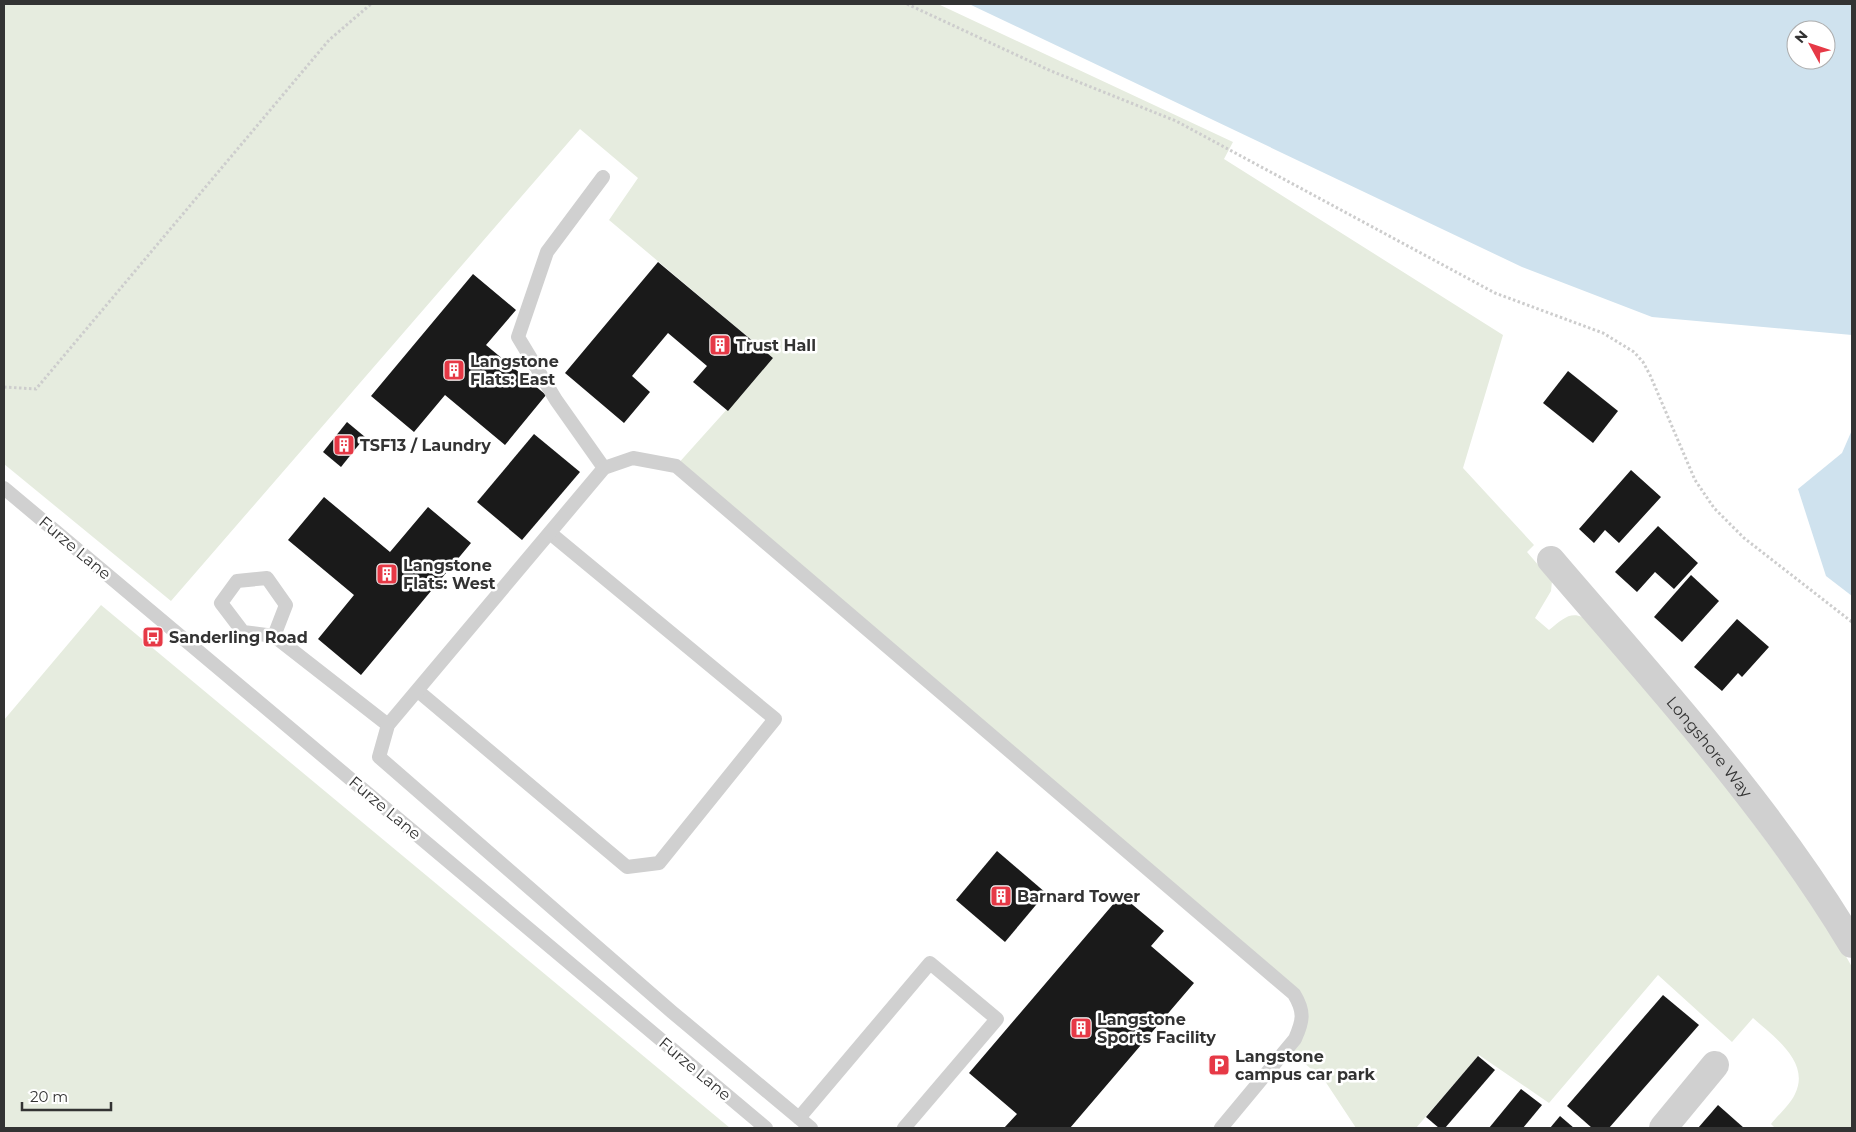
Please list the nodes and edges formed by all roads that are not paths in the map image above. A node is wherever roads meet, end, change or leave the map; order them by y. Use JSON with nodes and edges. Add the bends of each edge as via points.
{"nodes":[{"id":1,"x":603,"y":177,"type":"dead end"},
{"id":2,"x":604,"y":468,"type":"junction"},
{"id":3,"x":4,"y":488,"type":"edge"},
{"id":4,"x":550,"y":534,"type":"junction"},
{"id":5,"x":1551,"y":560,"type":"dead end"},
{"id":6,"x":274,"y":636,"type":"junction"},
{"id":7,"x":418,"y":691,"type":"junction"},
{"id":8,"x":388,"y":725,"type":"junction"},
{"id":9,"x":1852,"y":944,"type":"edge"},
{"id":10,"x":1715,"y":1065,"type":"dead end"},
{"id":11,"x":799,"y":1118,"type":"junction"},
{"id":12,"x":766,"y":1128,"type":"edge"},
{"id":13,"x":811,"y":1128,"type":"edge"},
{"id":14,"x":904,"y":1128,"type":"edge"},
{"id":15,"x":1221,"y":1128,"type":"edge"},
{"id":16,"x":1663,"y":1128,"type":"edge"}],
"edges":[{"from":1,"to":2,"type":"lane","via":[[547,252],[518,337],[556,400]]},
{"from":2,"to":4,"type":"lane"},
{"from":2,"to":15,"type":"lane","via":[[634,458],[676,466],[1294,994],[1302,1014],[1295,1039]]},
{"from":3,"to":12,"type":"lane","name":"Furze Lane"},
{"from":4,"to":7,"type":"lane"},
{"from":4,"to":7,"type":"lane","via":[[775,719],[659,862],[627,866]]},
{"from":5,"to":9,"type":"street","name":"Longshore Way","via":[[1731,771],[1796,858]]},
{"from":6,"to":6,"type":"lane","via":[[243,632],[221,603],[237,581],[267,578],[286,605]]},
{"from":6,"to":8,"type":"lane"},
{"from":7,"to":8,"type":"lane"},
{"from":8,"to":11,"type":"lane","via":[[379,756],[672,1012]]},
{"from":10,"to":16,"type":"street"},
{"from":11,"to":13,"type":"lane"},
{"from":11,"to":14,"type":"lane","via":[[930,963],[997,1019]]}]}
